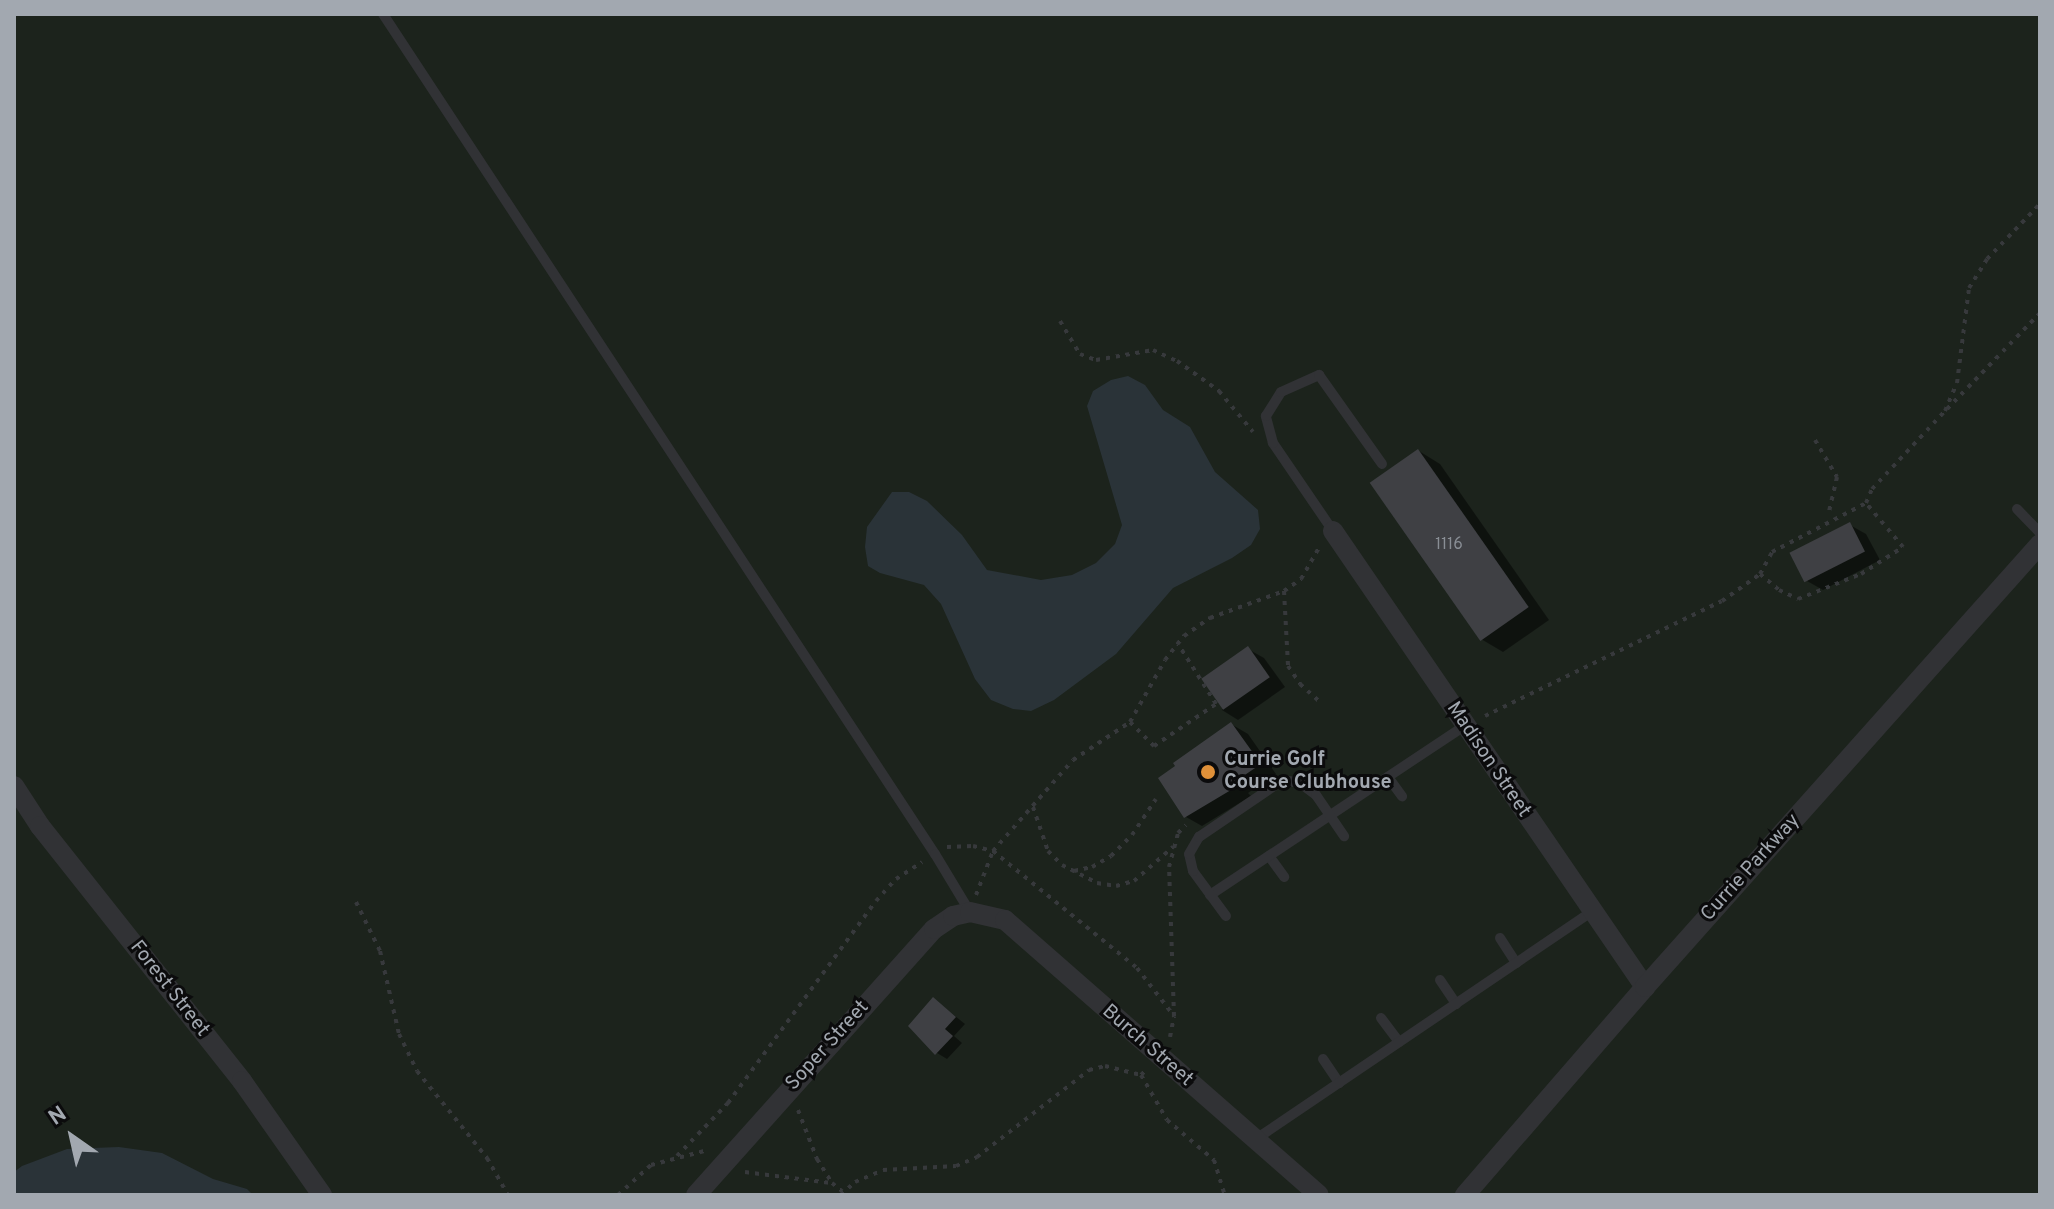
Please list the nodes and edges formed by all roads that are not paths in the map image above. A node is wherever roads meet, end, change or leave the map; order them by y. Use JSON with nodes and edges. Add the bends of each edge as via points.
{"nodes":[{"id":1,"x":383,"y":14,"type":"edge"},
{"id":2,"x":1382,"y":464,"type":"dead end"},
{"id":3,"x":2017,"y":509,"type":"dead end"},
{"id":4,"x":1333,"y":531,"type":"joint"},
{"id":5,"x":2040,"y":533,"type":"edge"},
{"id":6,"x":2040,"y":544,"type":"edge"},
{"id":7,"x":1464,"y":726,"type":"junction"},
{"id":8,"x":1388,"y":777,"type":"junction"},
{"id":9,"x":14,"y":786,"type":"edge"},
{"id":10,"x":1402,"y":796,"type":"dead end"},
{"id":11,"x":1331,"y":815,"type":"junction"},
{"id":12,"x":1344,"y":836,"type":"dead end"},
{"id":13,"x":1269,"y":856,"type":"junction"},
{"id":14,"x":1284,"y":877,"type":"dead end"},
{"id":15,"x":1210,"y":895,"type":"junction"},
{"id":16,"x":970,"y":912,"type":"junction"},
{"id":17,"x":1591,"y":912,"type":"junction"},
{"id":18,"x":1226,"y":916,"type":"dead end"},
{"id":19,"x":1500,"y":938,"type":"dead end"},
{"id":20,"x":1516,"y":963,"type":"junction"},
{"id":21,"x":1440,"y":980,"type":"dead end"},
{"id":22,"x":1645,"y":987,"type":"junction"},
{"id":23,"x":1456,"y":1004,"type":"junction"},
{"id":24,"x":1381,"y":1018,"type":"dead end"},
{"id":25,"x":1399,"y":1042,"type":"junction"},
{"id":26,"x":1323,"y":1059,"type":"dead end"},
{"id":27,"x":1339,"y":1083,"type":"junction"},
{"id":28,"x":1254,"y":1141,"type":"junction"},
{"id":29,"x":322,"y":1195,"type":"edge"},
{"id":30,"x":696,"y":1195,"type":"edge"},
{"id":31,"x":1319,"y":1195,"type":"edge"},
{"id":32,"x":1465,"y":1195,"type":"edge"}],
"edges":[{"from":1,"to":16,"type":"lane"},
{"from":2,"to":4,"type":"lane","via":[[1319,375],[1281,392],[1266,416],[1273,443]]},
{"from":3,"to":5,"type":"lane"},
{"from":4,"to":7,"type":"street","name":"Madison Street"},
{"from":6,"to":22,"type":"street","name":"Currie Parkway"},
{"from":7,"to":8,"type":"lane"},
{"from":7,"to":17,"type":"street","name":"Madison Street"},
{"from":8,"to":10,"type":"lane"},
{"from":8,"to":11,"type":"lane"},
{"from":9,"to":29,"type":"street","name":"Forest Street","via":[[242,1081]]},
{"from":11,"to":12,"type":"lane"},
{"from":11,"to":13,"type":"lane"},
{"from":11,"to":15,"type":"lane","via":[[1300,783],[1283,780],[1199,837],[1189,854],[1193,871]]},
{"from":13,"to":14,"type":"lane"},
{"from":13,"to":15,"type":"lane"},
{"from":15,"to":18,"type":"lane"},
{"from":16,"to":28,"type":"street","name":"Burch Street","via":[[1005,920]]},
{"from":16,"to":30,"type":"street","name":"Soper Street","via":[[934,929]]},
{"from":17,"to":20,"type":"lane"},
{"from":17,"to":22,"type":"street","name":"Madison Street"},
{"from":19,"to":20,"type":"lane"},
{"from":20,"to":23,"type":"lane"},
{"from":21,"to":23,"type":"lane"},
{"from":22,"to":32,"type":"street","name":"Currie Parkway"},
{"from":23,"to":25,"type":"lane"},
{"from":24,"to":25,"type":"lane"},
{"from":25,"to":27,"type":"lane"},
{"from":26,"to":27,"type":"lane"},
{"from":27,"to":28,"type":"lane"},
{"from":28,"to":31,"type":"street","name":"Burch Street"}]}
